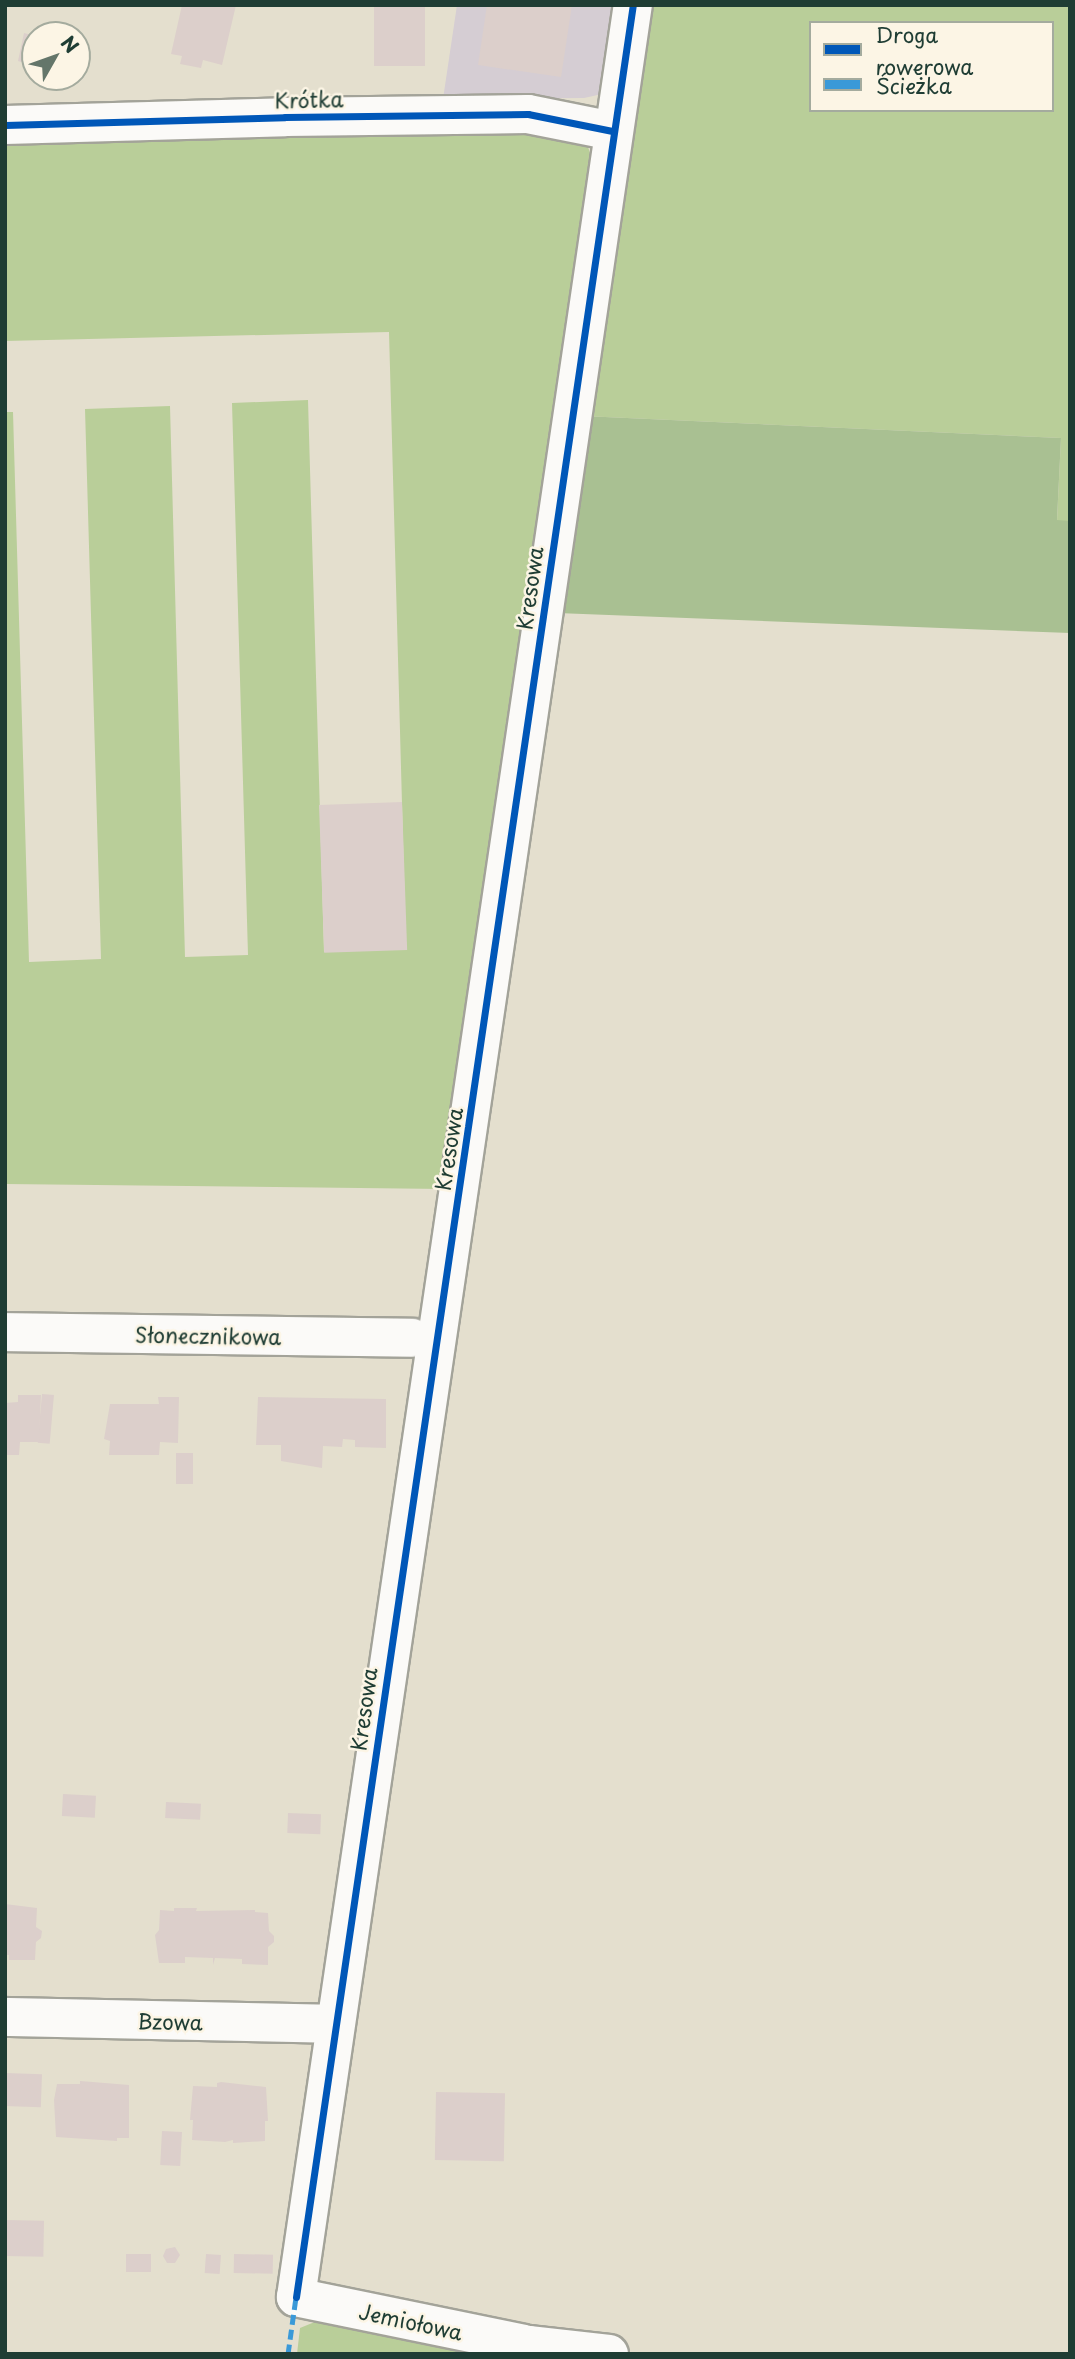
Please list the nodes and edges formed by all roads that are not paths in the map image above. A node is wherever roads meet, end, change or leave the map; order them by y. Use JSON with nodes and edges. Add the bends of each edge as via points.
{"nodes":[{"id":1,"x":633,"y":5,"type":"edge"},
{"id":2,"x":5,"y":125,"type":"edge"},
{"id":3,"x":612,"y":131,"type":"junction"},
{"id":4,"x":5,"y":1332,"type":"edge"},
{"id":5,"x":412,"y":1338,"type":"dead end"},
{"id":6,"x":5,"y":2017,"type":"edge"},
{"id":7,"x":334,"y":2024,"type":"junction"},
{"id":8,"x":296,"y":2297,"type":"joint"},
{"id":9,"x":609,"y":2354,"type":"edge"}],
"edges":[{"from":1,"to":3,"type":"street","name":"Kresowa"},
{"from":2,"to":3,"type":"street","name":"Krótka","via":[[528,114]]},
{"from":3,"to":7,"type":"street","name":"Kresowa","via":[[467,1144]]},
{"from":4,"to":5,"type":"street","name":"Słonecznikowa"},
{"from":6,"to":7,"type":"street","name":"Bzowa"},
{"from":7,"to":8,"type":"street","name":"Kresowa"},
{"from":8,"to":9,"type":"street","name":"Jemiołowa","via":[[529,2345]]}]}
